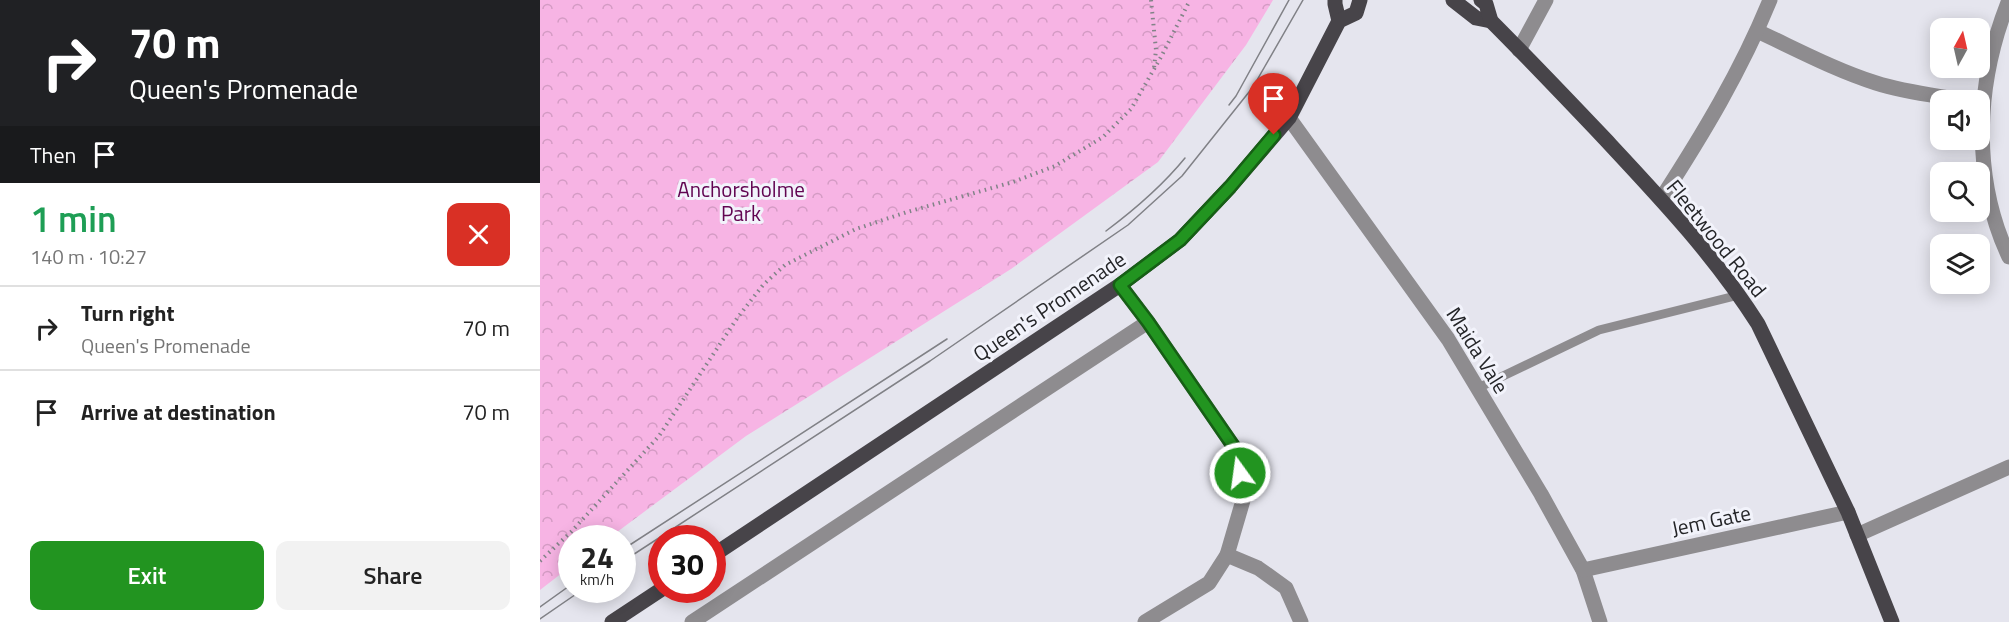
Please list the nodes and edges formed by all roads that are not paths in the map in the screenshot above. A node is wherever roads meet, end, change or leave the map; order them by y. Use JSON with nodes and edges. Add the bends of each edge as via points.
{"nodes":[{"id":1,"x":1335,"y":0,"type":"edge"},
{"id":2,"x":1360,"y":0,"type":"edge"},
{"id":3,"x":1453,"y":0,"type":"edge"},
{"id":4,"x":1481,"y":0,"type":"edge"},
{"id":5,"x":1546,"y":0,"type":"edge"},
{"id":6,"x":1770,"y":0,"type":"edge"},
{"id":7,"x":2009,"y":0,"type":"edge"},
{"id":8,"x":1339,"y":21,"type":"junction"},
{"id":9,"x":1491,"y":21,"type":"junction"},
{"id":10,"x":1757,"y":31,"type":"junction"},
{"id":11,"x":1519,"y":50,"type":"junction"},
{"id":12,"x":1985,"y":90,"type":"edge"},
{"id":13,"x":1930,"y":95,"type":"edge"},
{"id":14,"x":1289,"y":118,"type":"junction"},
{"id":15,"x":1982,"y":150,"type":"edge"},
{"id":16,"x":1661,"y":199,"type":"junction"},
{"id":17,"x":2009,"y":257,"type":"edge"},
{"id":18,"x":1120,"y":285,"type":"junction"},
{"id":19,"x":1739,"y":295,"type":"junction"},
{"id":20,"x":1148,"y":322,"type":"junction"},
{"id":21,"x":1478,"y":388,"type":"junction"},
{"id":22,"x":2009,"y":467,"type":"edge"},
{"id":23,"x":1848,"y":512,"type":"junction"},
{"id":24,"x":1857,"y":535,"type":"junction"},
{"id":25,"x":726,"y":547,"type":"edge"},
{"id":26,"x":1227,"y":555,"type":"junction"},
{"id":27,"x":1582,"y":570,"type":"junction"},
{"id":28,"x":648,"y":599,"type":"edge"},
{"id":29,"x":612,"y":622,"type":"edge"},
{"id":30,"x":692,"y":622,"type":"edge"},
{"id":31,"x":1145,"y":622,"type":"edge"},
{"id":32,"x":1301,"y":622,"type":"edge"},
{"id":33,"x":1600,"y":622,"type":"edge"},
{"id":34,"x":1892,"y":622,"type":"edge"}],
"edges":[{"from":1,"to":8,"type":"main road"},
{"from":2,"to":8,"type":"main road","name":"Queen's Promenade","via":[[1356,13]]},
{"from":3,"to":9,"type":"main road","name":"Fleetwood Road","via":[[1476,18]]},
{"from":4,"to":9,"type":"main road","name":"Fleetwood Road"},
{"from":5,"to":11,"type":"street"},
{"from":6,"to":10,"type":"street"},
{"from":7,"to":12,"type":"street"},
{"from":8,"to":14,"type":"main road","name":"Queen's Promenade"},
{"from":9,"to":11,"type":"main road","name":"Fleetwood Road"},
{"from":10,"to":13,"type":"street","via":[[1874,82]]},
{"from":10,"to":16,"type":"street","via":[[1705,132]]},
{"from":11,"to":16,"type":"main road","name":"Fleetwood Road"},
{"from":14,"to":18,"type":"main road","name":"Queen's Promenade","via":[[1180,240]]},
{"from":14,"to":21,"type":"street","name":"Maida Vale","via":[[1448,339]]},
{"from":15,"to":17,"type":"street","via":[[1994,218]]},
{"from":16,"to":19,"type":"main road","name":"Fleetwood Road"},
{"from":18,"to":20,"type":"street"},
{"from":18,"to":25,"type":"main road","name":"Queen's Promenade"},
{"from":19,"to":21,"type":"lane","via":[[1599,330]]},
{"from":19,"to":23,"type":"main road","name":"Fleetwood Road","via":[[1758,324]]},
{"from":20,"to":26,"type":"street","via":[[1236,450],[1244,497]]},
{"from":20,"to":30,"type":"street"},
{"from":21,"to":27,"type":"street","name":"Maida Vale"},
{"from":22,"to":24,"type":"street"},
{"from":23,"to":24,"type":"main road","name":"Fleetwood Road"},
{"from":23,"to":27,"type":"street","name":"Jem Gate"},
{"from":24,"to":34,"type":"main road","name":"Fleetwood Road"},
{"from":26,"to":31,"type":"street","via":[[1209,583]]},
{"from":26,"to":32,"type":"street","via":[[1258,568],[1286,588]]},
{"from":27,"to":33,"type":"street","name":"Maida Vale"},
{"from":28,"to":29,"type":"main road"}]}
